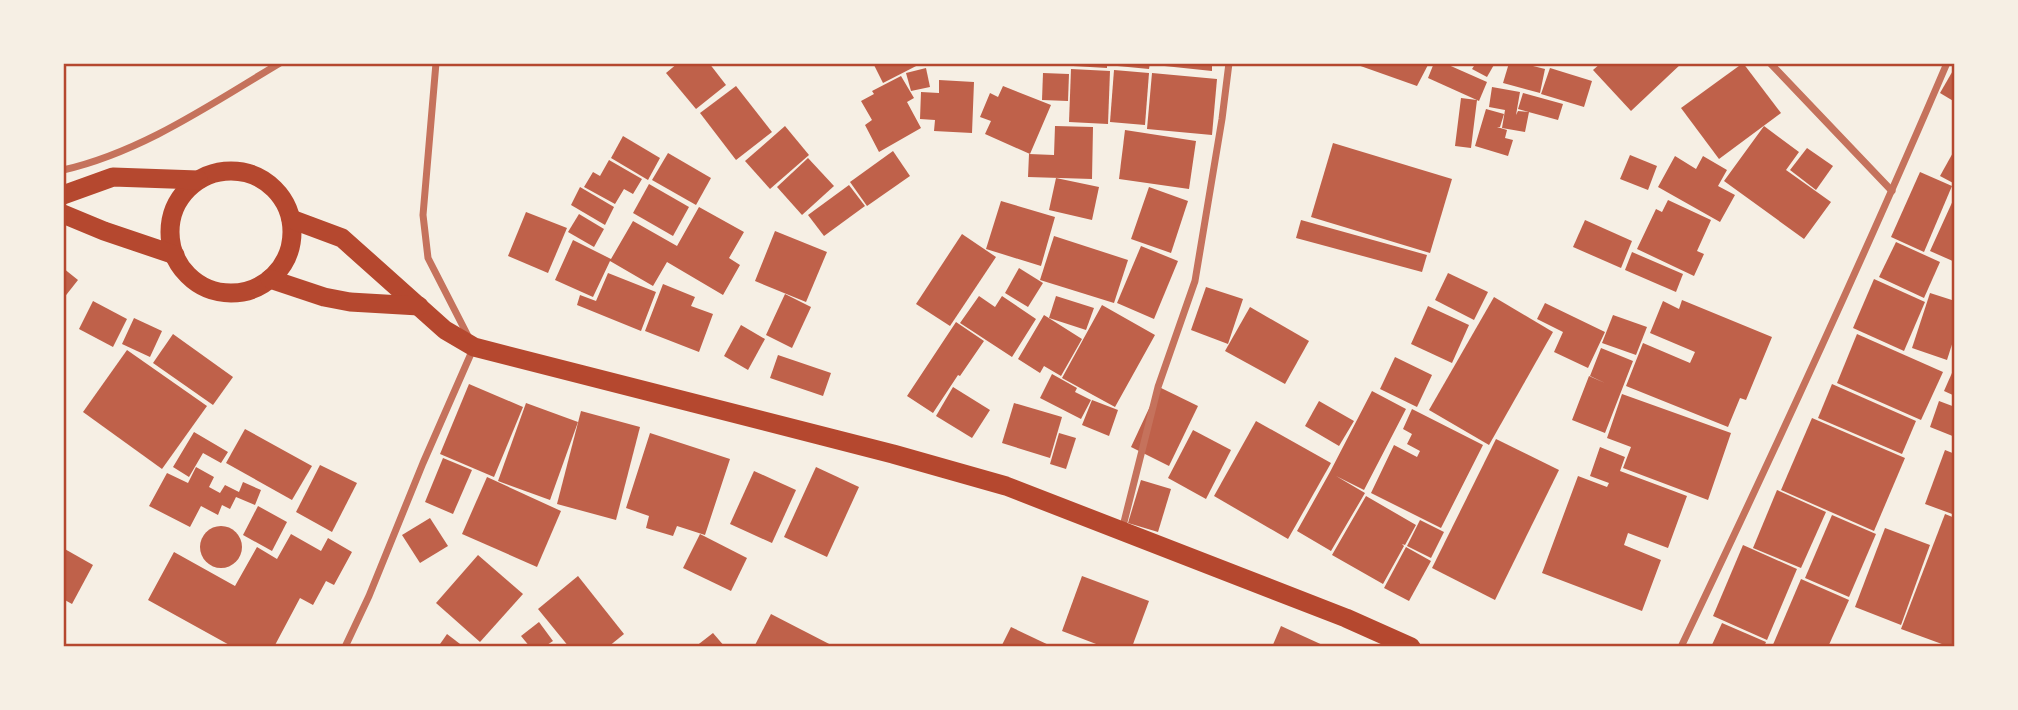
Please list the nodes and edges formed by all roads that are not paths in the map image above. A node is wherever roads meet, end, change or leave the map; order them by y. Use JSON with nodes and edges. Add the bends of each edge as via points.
{"nodes":[{"id":1,"x":280,"y":63,"type":"edge"},
{"id":2,"x":436,"y":63,"type":"edge"},
{"id":3,"x":1229,"y":63,"type":"edge"},
{"id":4,"x":1770,"y":63,"type":"edge"},
{"id":5,"x":1947,"y":63,"type":"edge"},
{"id":6,"x":63,"y":170,"type":"edge"},
{"id":7,"x":198,"y":180,"type":"junction"},
{"id":8,"x":1892,"y":191,"type":"junction"},
{"id":9,"x":63,"y":195,"type":"edge"},
{"id":10,"x":63,"y":214,"type":"edge"},
{"id":11,"x":291,"y":219,"type":"junction"},
{"id":12,"x":174,"y":255,"type":"junction"},
{"id":13,"x":270,"y":279,"type":"junction"},
{"id":14,"x":419,"y":306,"type":"junction"},
{"id":15,"x":474,"y":347,"type":"junction"},
{"id":16,"x":1122,"y":531,"type":"junction"},
{"id":17,"x":345,"y":647,"type":"edge"},
{"id":18,"x":1411,"y":647,"type":"edge"},
{"id":19,"x":1681,"y":647,"type":"edge"}],
"edges":[{"from":1,"to":6,"type":"street","via":[[167,130],[89,164]]},
{"from":2,"to":15,"type":"street","via":[[423,215],[428,258]]},
{"from":3,"to":16,"type":"street","via":[[1195,281],[1158,387]]},
{"from":4,"to":8,"type":"street"},
{"from":5,"to":8,"type":"street"},
{"from":7,"to":9,"type":"highway","via":[[113,177]]},
{"from":7,"to":11,"type":"highway","via":[[215,172],[249,173],[270,184],[285,202]]},
{"from":7,"to":12,"type":"highway","via":[[175,205],[170,222]]},
{"from":8,"to":19,"type":"street"},
{"from":10,"to":12,"type":"highway"},
{"from":11,"to":13,"type":"highway","via":[[292,247],[283,268]]},
{"from":11,"to":14,"type":"highway","via":[[342,238]]},
{"from":12,"to":13,"type":"highway","via":[[197,284],[214,292],[250,292]]},
{"from":13,"to":14,"type":"highway","via":[[324,298]]},
{"from":14,"to":15,"type":"highway","via":[[444,330]]},
{"from":15,"to":16,"type":"highway","via":[[1006,486]]},
{"from":15,"to":17,"type":"street"},
{"from":16,"to":18,"type":"highway"}]}
